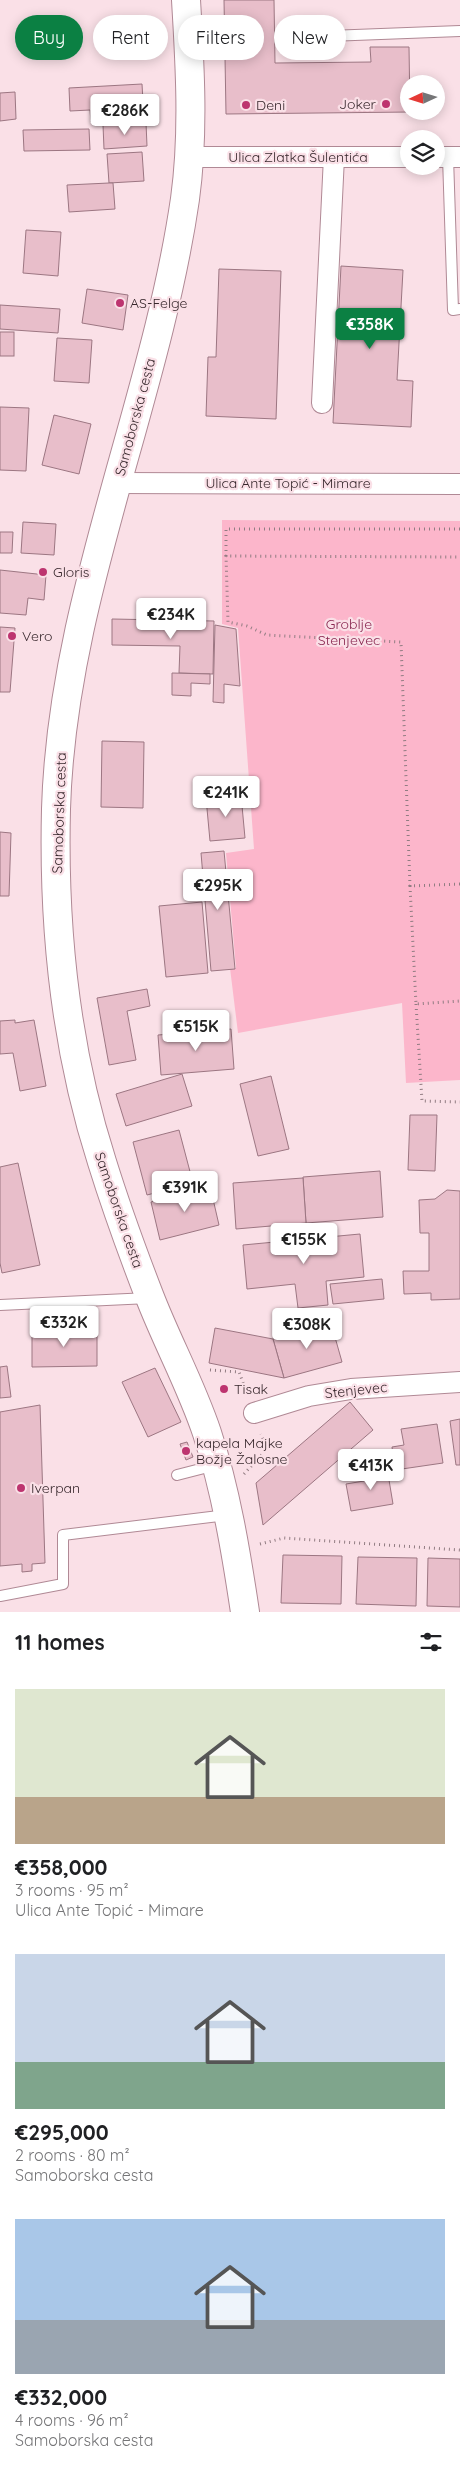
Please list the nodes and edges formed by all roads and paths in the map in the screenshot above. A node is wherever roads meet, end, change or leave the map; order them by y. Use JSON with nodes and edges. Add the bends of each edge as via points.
{"nodes":[{"id":1,"x":186,"y":0,"type":"edge"},
{"id":2,"x":460,"y":31,"type":"edge"},
{"id":3,"x":346,"y":36,"type":"edge"},
{"id":4,"x":188,"y":157,"type":"junction"},
{"id":5,"x":334,"y":157,"type":"junction"},
{"id":6,"x":400,"y":157,"type":"edge"},
{"id":7,"x":448,"y":157,"type":"edge"},
{"id":8,"x":460,"y":310,"type":"edge"},
{"id":9,"x":322,"y":403,"type":"dead end"},
{"id":10,"x":117,"y":483,"type":"junction"},
{"id":11,"x":460,"y":484,"type":"edge"},
{"id":12,"x":460,"y":530,"type":"edge"},
{"id":13,"x":226,"y":556,"type":"junction"},
{"id":14,"x":460,"y":558,"type":"edge"},
{"id":15,"x":460,"y":884,"type":"edge"},
{"id":16,"x":410,"y":886,"type":"junction"},
{"id":17,"x":460,"y":1001,"type":"edge"},
{"id":18,"x":416,"y":1004,"type":"junction"},
{"id":19,"x":460,"y":1102,"type":"edge"},
{"id":20,"x":150,"y":1298,"type":"junction"},
{"id":21,"x":0,"y":1305,"type":"edge"},
{"id":22,"x":460,"y":1382,"type":"edge"},
{"id":23,"x":254,"y":1413,"type":"dead end"},
{"id":24,"x":217,"y":1464,"type":"junction"},
{"id":25,"x":177,"y":1474,"type":"dead end"},
{"id":26,"x":228,"y":1515,"type":"junction"},
{"id":27,"x":263,"y":1544,"type":"dead end"},
{"id":28,"x":460,"y":1550,"type":"edge"},
{"id":29,"x":0,"y":1596,"type":"edge"},
{"id":30,"x":245,"y":1612,"type":"edge"}],
"edges":[{"from":1,"to":4,"type":"street","name":"Samoborska cesta"},
{"from":2,"to":3,"type":"lane"},
{"from":4,"to":5,"type":"street","name":"Ulica Zlatka Šulentića"},
{"from":4,"to":10,"type":"street","name":"Samoborska cesta","via":[[185,198],[160,328]]},
{"from":5,"to":6,"type":"street","name":"Ulica Zlatka Šulentića"},
{"from":5,"to":9,"type":"street"},
{"from":7,"to":8,"type":"lane","via":[[453,310]]},
{"from":10,"to":11,"type":"street","name":"Ulica Ante Topić - Mimare"},
{"from":10,"to":20,"type":"street","name":"Samoborska cesta","via":[[74,656],[61,742],[56,807],[58,940],[66,1015],[81,1088],[100,1157]]},
{"from":12,"to":13,"type":"path","via":[[226,529]]},
{"from":13,"to":14,"type":"path"},
{"from":13,"to":16,"type":"path","via":[[228,622],[267,635],[401,642]]},
{"from":15,"to":16,"type":"path"},
{"from":16,"to":18,"type":"path"},
{"from":17,"to":18,"type":"path"},
{"from":18,"to":19,"type":"path","via":[[422,1101]]},
{"from":20,"to":21,"type":"lane"},
{"from":20,"to":24,"type":"street","name":"Samoborska cesta","via":[[189,1385]]},
{"from":22,"to":23,"type":"street","name":"Stenjevec","via":[[351,1389],[310,1396]]},
{"from":24,"to":25,"type":"lane"},
{"from":24,"to":26,"type":"street","name":"Samoborska cesta"},
{"from":26,"to":29,"type":"lane","via":[[63,1535],[63,1584]]},
{"from":26,"to":30,"type":"street","name":"Samoborska cesta"},
{"from":27,"to":28,"type":"path","via":[[284,1538]]}]}
